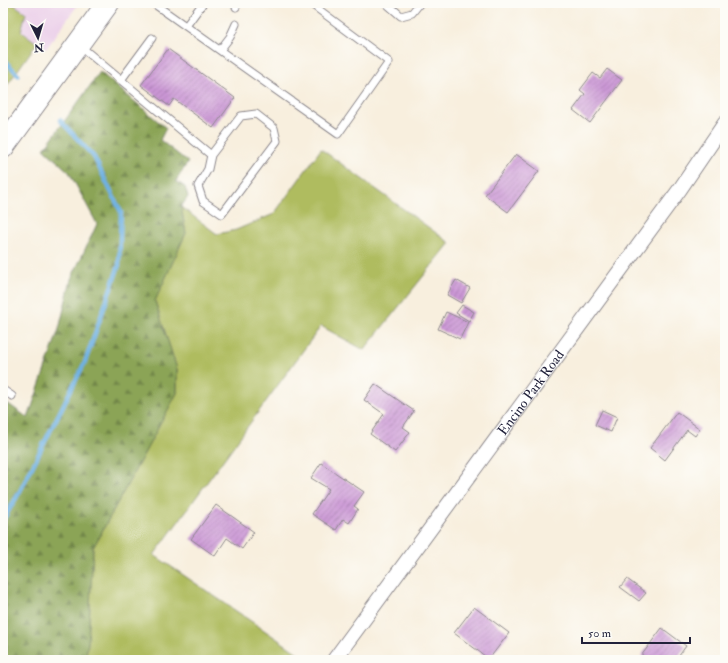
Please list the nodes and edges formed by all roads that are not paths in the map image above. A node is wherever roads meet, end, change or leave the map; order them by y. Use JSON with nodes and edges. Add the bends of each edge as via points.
{"nodes":[{"id":1,"x":108,"y":3,"type":"edge"},
{"id":2,"x":153,"y":3,"type":"edge"},
{"id":3,"x":203,"y":3,"type":"edge"},
{"id":4,"x":310,"y":3,"type":"edge"},
{"id":5,"x":386,"y":3,"type":"edge"},
{"id":6,"x":420,"y":3,"type":"edge"},
{"id":7,"x":236,"y":24,"type":"dead end"},
{"id":8,"x":186,"y":26,"type":"junction"},
{"id":9,"x":152,"y":38,"type":"dead end"},
{"id":10,"x":78,"y":44,"type":"junction"},
{"id":11,"x":220,"y":50,"type":"junction"},
{"id":12,"x":121,"y":80,"type":"junction"},
{"id":13,"x":725,"y":124,"type":"edge"},
{"id":14,"x":3,"y":147,"type":"edge"},
{"id":15,"x":211,"y":155,"type":"junction"},
{"id":16,"x":3,"y":390,"type":"edge"},
{"id":17,"x":12,"y":396,"type":"dead end"},
{"id":18,"x":334,"y":660,"type":"edge"}],
"edges":[{"from":1,"to":10,"type":"main road"},
{"from":2,"to":8,"type":"lane"},
{"from":3,"to":8,"type":"lane"},
{"from":4,"to":11,"type":"lane","via":[[389,62],[338,134]]},
{"from":5,"to":6,"type":"lane","via":[[401,16],[412,13]]},
{"from":7,"to":11,"type":"lane"},
{"from":8,"to":11,"type":"lane"},
{"from":9,"to":12,"type":"lane"},
{"from":10,"to":12,"type":"lane"},
{"from":10,"to":14,"type":"main road"},
{"from":12,"to":15,"type":"lane"},
{"from":13,"to":18,"type":"street","name":"Encino Park Road","via":[[680,190]]},
{"from":15,"to":15,"type":"lane","via":[[208,169],[198,186],[203,200],[222,214],[278,140],[274,128],[256,114],[241,116]]},
{"from":16,"to":17,"type":"lane"}]}
